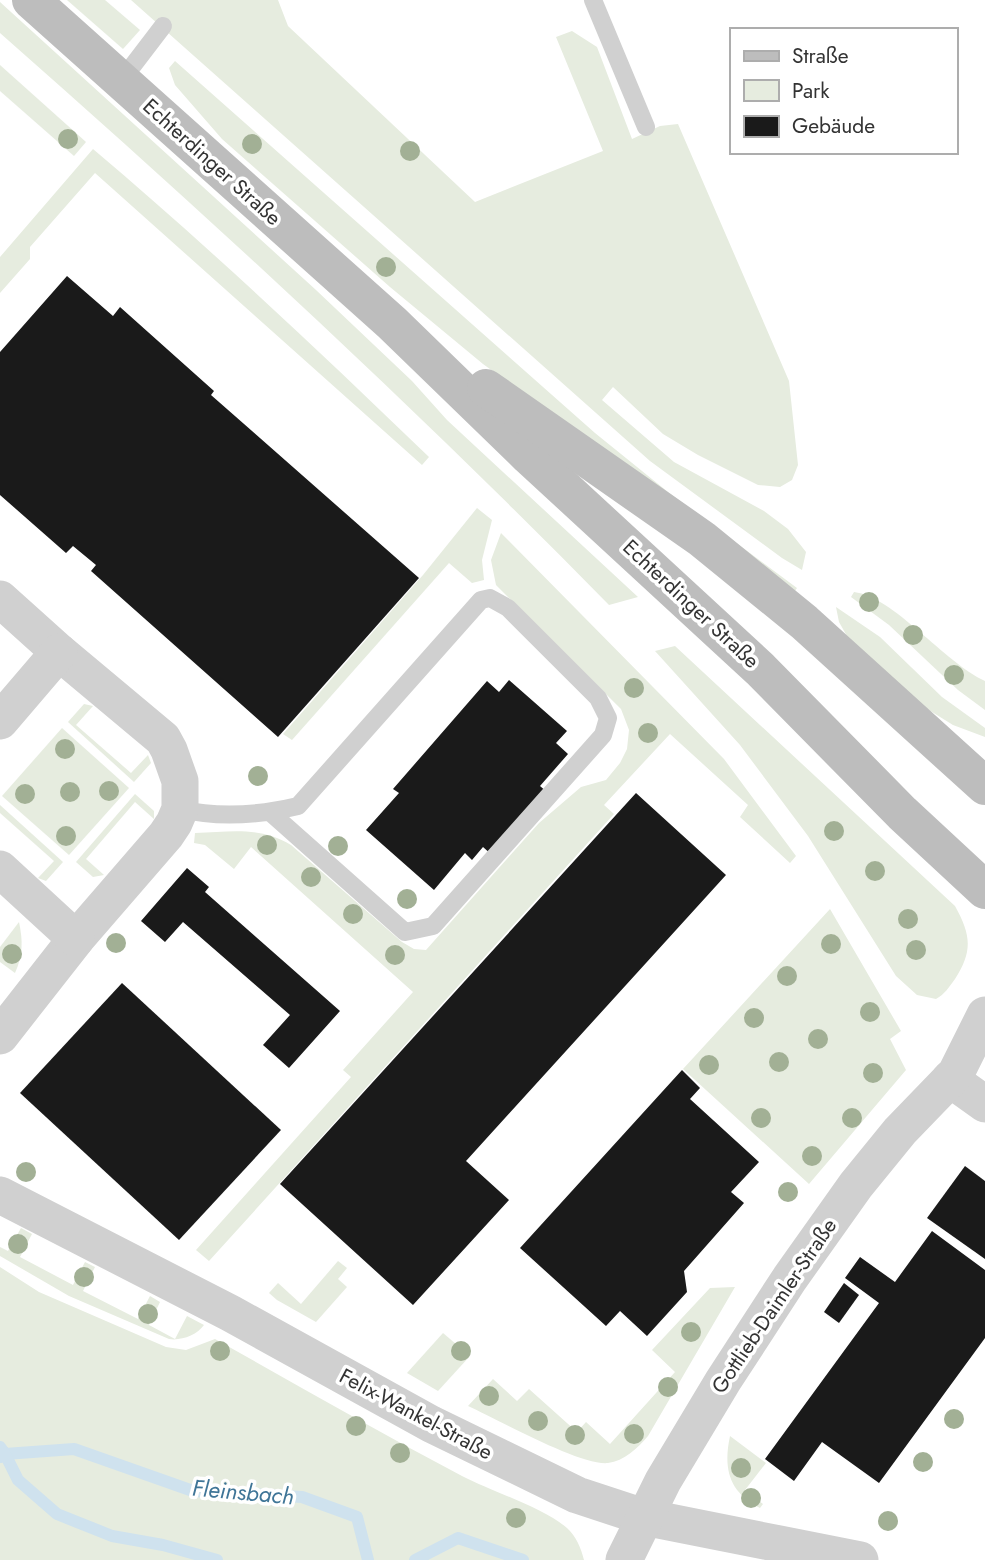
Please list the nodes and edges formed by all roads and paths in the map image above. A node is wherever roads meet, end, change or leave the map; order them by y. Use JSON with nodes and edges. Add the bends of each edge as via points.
{"nodes":[{"id":1,"x":31,"y":0,"type":"edge"},
{"id":2,"x":593,"y":0,"type":"edge"},
{"id":3,"x":163,"y":26,"type":"dead end"},
{"id":4,"x":121,"y":81,"type":"junction"},
{"id":5,"x":646,"y":127,"type":"dead end"},
{"id":6,"x":392,"y":323,"type":"junction"},
{"id":7,"x":0,"y":599,"type":"edge"},
{"id":8,"x":58,"y":652,"type":"junction"},
{"id":9,"x":0,"y":721,"type":"edge"},
{"id":10,"x":947,"y":751,"type":"junction"},
{"id":11,"x":985,"y":759,"type":"edge"},
{"id":12,"x":985,"y":786,"type":"edge"},
{"id":13,"x":180,"y":809,"type":"junction"},
{"id":14,"x":271,"y":813,"type":"junction"},
{"id":15,"x":0,"y":869,"type":"edge"},
{"id":16,"x":985,"y":890,"type":"edge"},
{"id":17,"x":76,"y":939,"type":"junction"},
{"id":18,"x":985,"y":1015,"type":"edge"},
{"id":19,"x":0,"y":1036,"type":"edge"},
{"id":20,"x":964,"y":1071,"type":"edge"},
{"id":21,"x":985,"y":1104,"type":"edge"},
{"id":22,"x":0,"y":1195,"type":"edge"},
{"id":23,"x":644,"y":1517,"type":"junction"},
{"id":24,"x":624,"y":1560,"type":"edge"},
{"id":25,"x":860,"y":1560,"type":"edge"}],
"edges":[{"from":1,"to":4,"type":"main road","name":"Echterdinger Straße"},
{"from":2,"to":5,"type":"lane"},
{"from":3,"to":4,"type":"lane"},
{"from":4,"to":6,"type":"main road","name":"Echterdinger Straße"},
{"from":6,"to":10,"type":"main road","name":"Echterdinger Straße","via":[[702,539],[804,622]]},
{"from":6,"to":16,"type":"main road","name":"Echterdinger Straße","via":[[760,669]]},
{"from":7,"to":8,"type":"street"},
{"from":8,"to":9,"type":"street"},
{"from":8,"to":13,"type":"street","via":[[163,739],[180,781]]},
{"from":10,"to":11,"type":"main road"},
{"from":10,"to":12,"type":"main road","name":"Echterdinger Straße"},
{"from":13,"to":14,"type":"lane","via":[[202,814]]},
{"from":13,"to":17,"type":"street","via":[[166,835]]},
{"from":14,"to":14,"type":"lane","via":[[298,806],[481,600],[490,597],[508,608],[598,698],[608,718],[603,735],[433,926],[405,932]]},
{"from":15,"to":17,"type":"street"},
{"from":17,"to":19,"type":"street"},
{"from":18,"to":20,"type":"street","name":"Gottlieb-Daimler-Straße"},
{"from":20,"to":21,"type":"street"},
{"from":20,"to":23,"type":"street","name":"Gottlieb-Daimler-Straße","via":[[900,1131],[823,1230],[723,1381]]},
{"from":22,"to":23,"type":"street","name":"Felix-Wankel-Straße","via":[[230,1313],[431,1424],[577,1495]]},
{"from":23,"to":24,"type":"street","name":"Gottlieb-Daimler-Straße"},
{"from":23,"to":25,"type":"street","name":"Felix-Wankel-Straße"}]}
